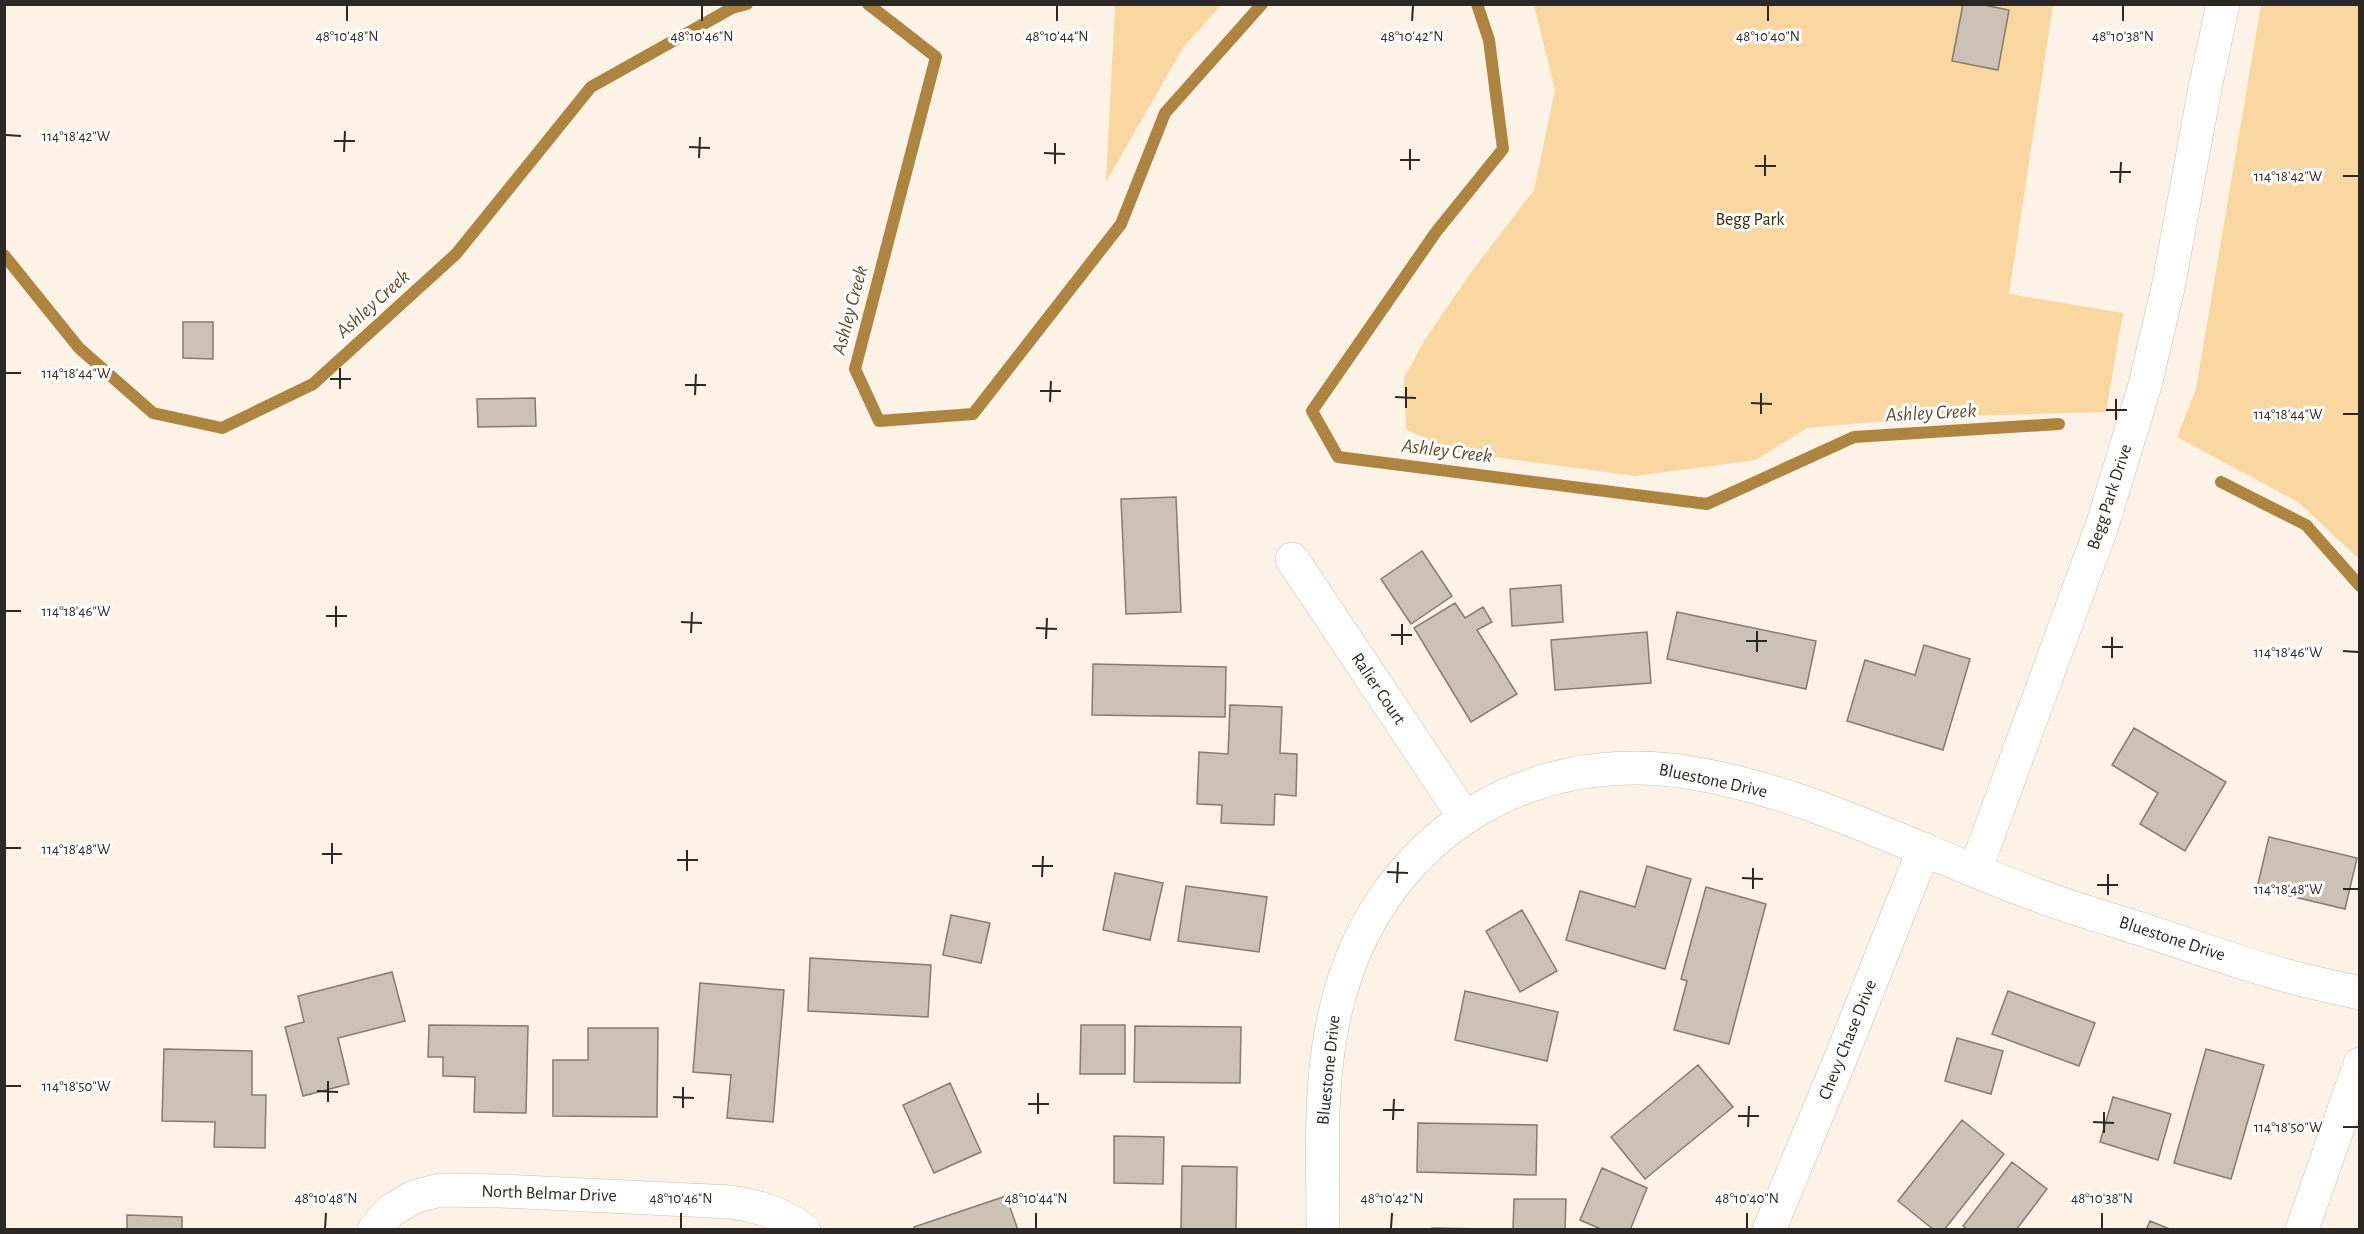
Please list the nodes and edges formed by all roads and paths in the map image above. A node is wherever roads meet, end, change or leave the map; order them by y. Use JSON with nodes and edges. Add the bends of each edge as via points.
{"nodes":[{"id":1,"x":2223,"y":4,"type":"edge"},
{"id":2,"x":1292,"y":560,"type":"dead end"},
{"id":3,"x":1465,"y":818,"type":"junction"},
{"id":4,"x":1924,"y":849,"type":"junction"},
{"id":5,"x":1975,"y":871,"type":"junction"},
{"id":6,"x":2360,"y":993,"type":"edge"},
{"id":7,"x":2360,"y":1064,"type":"edge"},
{"id":8,"x":374,"y":1230,"type":"edge"},
{"id":9,"x":804,"y":1230,"type":"edge"},
{"id":10,"x":1323,"y":1230,"type":"edge"},
{"id":11,"x":1769,"y":1230,"type":"edge"},
{"id":12,"x":2302,"y":1230,"type":"edge"}],
"edges":[{"from":1,"to":5,"type":"street","name":"Begg Park Drive","via":[[2168,288],[2145,385],[2102,526]]},
{"from":2,"to":3,"type":"street","name":"Ralier Court"},
{"from":3,"to":4,"type":"street","name":"Bluestone Drive","via":[[1512,791],[1545,779],[1580,771],[1652,768],[1689,772],[1761,789]]},
{"from":3,"to":10,"type":"street","name":"Bluestone Drive","via":[[1401,875],[1360,937],[1346,971],[1329,1046],[1322,1124]]},
{"from":4,"to":5,"type":"street","name":"Bluestone Drive"},
{"from":4,"to":11,"type":"street","name":"Chevy Chase Drive"},
{"from":5,"to":6,"type":"street","name":"Bluestone Drive","via":[[2284,975]]},
{"from":7,"to":12,"type":"street"},
{"from":8,"to":9,"type":"street","name":"North Belmar Drive","via":[[390,1211],[414,1197],[440,1190],[731,1202],[761,1207]]}]}
